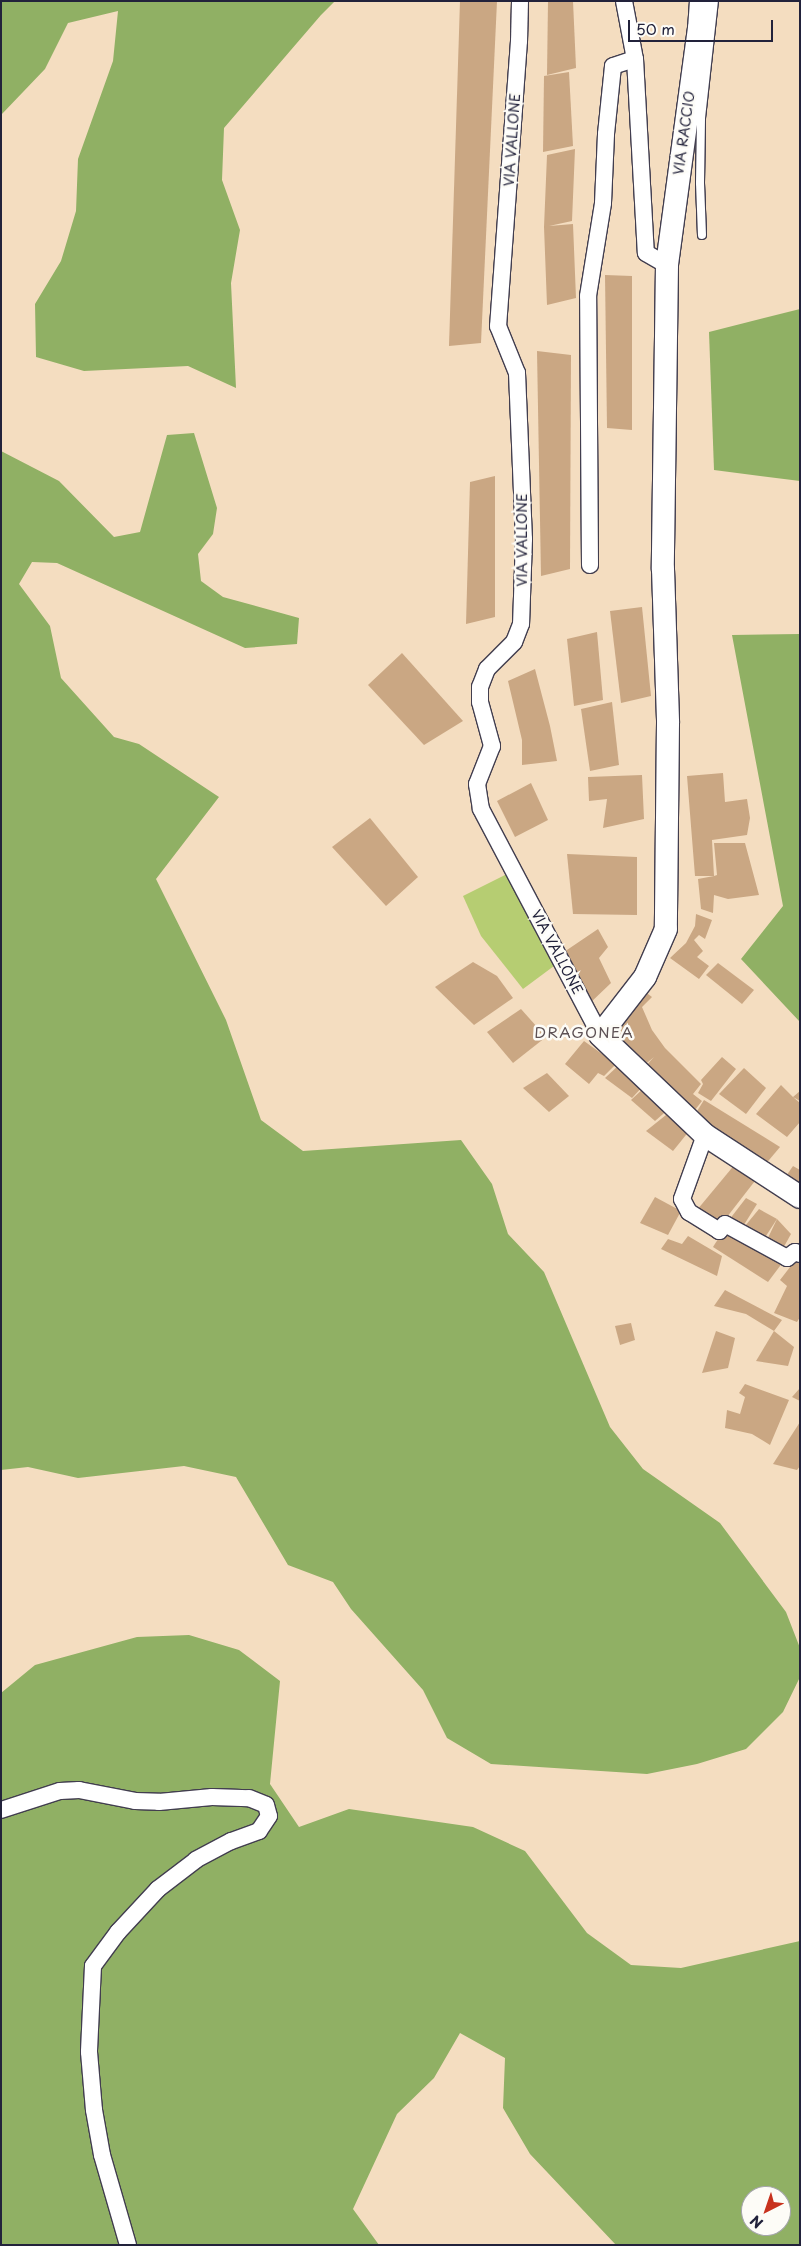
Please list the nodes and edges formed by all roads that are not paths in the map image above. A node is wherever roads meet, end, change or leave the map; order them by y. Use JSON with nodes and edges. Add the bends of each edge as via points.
{"nodes":[{"id":1,"x":520,"y":1,"type":"edge"},
{"id":2,"x":624,"y":1,"type":"edge"},
{"id":3,"x":701,"y":1,"type":"edge"},
{"id":4,"x":714,"y":1,"type":"edge"},
{"id":5,"x":635,"y":59,"type":"junction"},
{"id":6,"x":702,"y":235,"type":"dead end"},
{"id":7,"x":666,"y":265,"type":"junction"},
{"id":8,"x":590,"y":565,"type":"dead end"},
{"id":9,"x":600,"y":1035,"type":"junction"},
{"id":10,"x":706,"y":1136,"type":"junction"},
{"id":11,"x":800,"y":1197,"type":"edge"},
{"id":12,"x":800,"y":1254,"type":"edge"},
{"id":13,"x":1,"y":1810,"type":"edge"},
{"id":14,"x":128,"y":2245,"type":"edge"}],
"edges":[{"from":1,"to":9,"type":"street","name":"VIA VALLONE","via":[[520,41],[498,326],[517,373],[524,540],[521,624],[514,642],[487,669],[480,687],[480,702],[492,746],[477,784],[481,809]]},
{"from":2,"to":5,"type":"street"},
{"from":3,"to":7,"type":"street","name":"VIA RACCIO"},
{"from":4,"to":6,"type":"lane","via":[[701,118]]},
{"from":5,"to":7,"type":"street","via":[[646,253]]},
{"from":5,"to":8,"type":"street","via":[[614,66],[606,134],[603,203],[588,296]]},
{"from":7,"to":9,"type":"street","via":[[662,568],[668,724],[666,929],[645,977]]},
{"from":9,"to":10,"type":"street","name":"VIA VALLONE"},
{"from":10,"to":11,"type":"street","name":"VIA VALLONE"},
{"from":10,"to":12,"type":"street","via":[[682,1199],[689,1212],[719,1231],[725,1224],[787,1258],[794,1252]]},
{"from":13,"to":14,"type":"street","via":[[60,1790],[79,1790],[135,1801],[249,1798],[266,1805],[270,1816],[259,1830],[196,1860],[158,1889],[118,1932],[94,1966],[90,2052],[94,2110],[102,2155]]}]}
